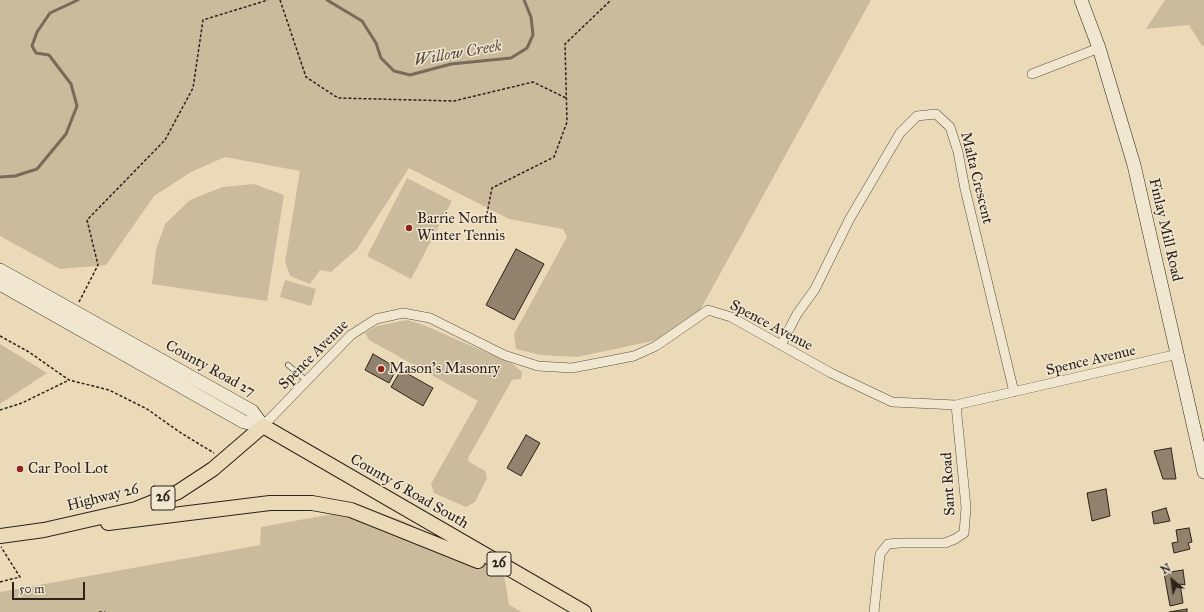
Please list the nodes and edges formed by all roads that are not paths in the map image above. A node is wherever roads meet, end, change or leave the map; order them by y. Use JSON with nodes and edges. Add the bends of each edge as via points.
{"nodes":[{"id":1,"x":1081,"y":0,"type":"edge"},
{"id":2,"x":1099,"y":48,"type":"junction"},
{"id":3,"x":1032,"y":74,"type":"dead end"},
{"id":4,"x":0,"y":270,"type":"edge"},
{"id":5,"x":0,"y":284,"type":"edge"},
{"id":6,"x":781,"y":345,"type":"junction"},
{"id":7,"x":1178,"y":354,"type":"junction"},
{"id":8,"x":288,"y":366,"type":"dead end"},
{"id":9,"x":307,"y":382,"type":"junction"},
{"id":10,"x":1014,"y":392,"type":"junction"},
{"id":11,"x":956,"y":405,"type":"junction"},
{"id":12,"x":263,"y":426,"type":"junction"},
{"id":13,"x":1204,"y":472,"type":"edge"},
{"id":14,"x":44,"y":530,"type":"junction"},
{"id":15,"x":0,"y":536,"type":"edge"},
{"id":16,"x":538,"y":586,"type":"junction"},
{"id":17,"x":584,"y":612,"type":"edge"},
{"id":18,"x":874,"y":612,"type":"edge"}],
"edges":[{"from":1,"to":2,"type":"main road","name":"Finlay Mill Road"},
{"from":2,"to":3,"type":"street"},
{"from":2,"to":7,"type":"main road","name":"Finlay Mill Road","via":[[1134,165]]},
{"from":4,"to":12,"type":"main road","name":"County Road 27","via":[[252,411]]},
{"from":5,"to":12,"type":"main road","name":"County Road 27","via":[[244,422]]},
{"from":6,"to":9,"type":"street","name":"Spence Avenue","via":[[731,317],[708,310],[656,346],[634,356],[572,368],[538,366],[504,355],[430,318],[403,313],[376,319],[363,326],[351,335]]},
{"from":6,"to":10,"type":"street","name":"Malta Crescent","via":[[797,314],[815,289],[849,220],[900,133],[917,116],[936,114],[950,127],[958,152]]},
{"from":6,"to":11,"type":"street","name":"Spence Avenue","via":[[831,373],[892,402]]},
{"from":7,"to":10,"type":"street","name":"Spence Avenue"},
{"from":7,"to":13,"type":"main road","name":"Finlay Mill Road"},
{"from":8,"to":9,"type":"lane"},
{"from":9,"to":12,"type":"street","name":"Spence Avenue"},
{"from":10,"to":11,"type":"street","name":"Spence Avenue"},
{"from":11,"to":18,"type":"street","name":"Sant Road","via":[[966,507],[964,533],[944,543],[888,544],[880,554]]},
{"from":12,"to":14,"type":"main road","name":"Highway 26","number":"26","via":[[222,461],[178,492],[136,509]]},
{"from":12,"to":16,"type":"main road","name":"County 6 Road South","number":"26"},
{"from":14,"to":15,"type":"main road","name":"Highway 26","number":"26"},
{"from":14,"to":16,"type":"main road","via":[[270,503],[312,503],[351,510],[378,519]]},
{"from":16,"to":17,"type":"main road","number":"26"}]}
